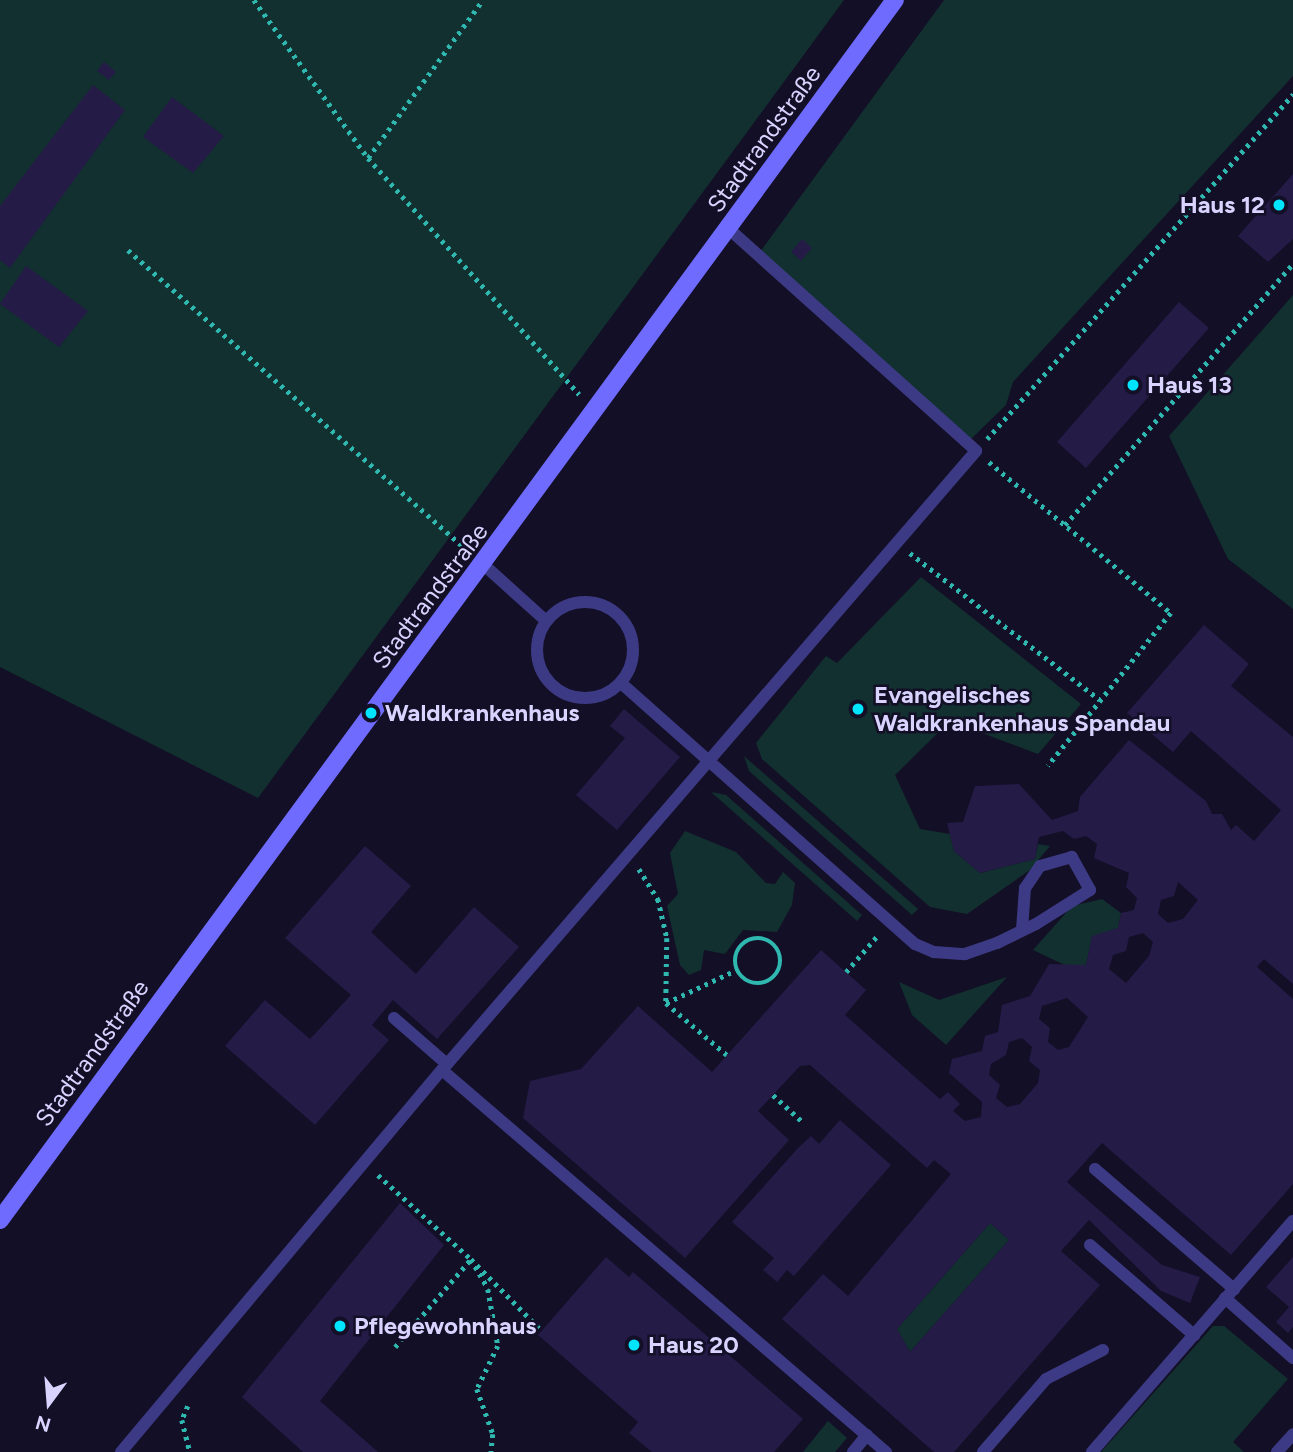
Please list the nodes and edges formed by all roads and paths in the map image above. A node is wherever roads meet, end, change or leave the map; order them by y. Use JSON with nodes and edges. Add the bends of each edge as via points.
{"nodes":[{"id":1,"x":254,"y":0,"type":"edge"},
{"id":2,"x":483,"y":0,"type":"edge"},
{"id":3,"x":895,"y":0,"type":"edge"},
{"id":4,"x":1293,"y":94,"type":"edge"},
{"id":5,"x":368,"y":158,"type":"junction"},
{"id":6,"x":729,"y":229,"type":"junction"},
{"id":7,"x":128,"y":250,"type":"dead end"},
{"id":8,"x":1293,"y":264,"type":"edge"},
{"id":9,"x":597,"y":412,"type":"junction"},
{"id":10,"x":976,"y":451,"type":"junction"},
{"id":11,"x":1065,"y":525,"type":"junction"},
{"id":12,"x":897,"y":543,"type":"junction"},
{"id":13,"x":484,"y":565,"type":"junction"},
{"id":14,"x":545,"y":620,"type":"junction"},
{"id":15,"x":621,"y":683,"type":"junction"},
{"id":16,"x":1100,"y":700,"type":"junction"},
{"id":17,"x":711,"y":759,"type":"junction"},
{"id":18,"x":1048,"y":766,"type":"dead end"},
{"id":19,"x":629,"y":854,"type":"junction"},
{"id":20,"x":890,"y":920,"type":"junction"},
{"id":21,"x":1021,"y":930,"type":"junction"},
{"id":22,"x":736,"y":970,"type":"junction"},
{"id":23,"x":846,"y":972,"type":"dead end"},
{"id":24,"x":666,"y":1003,"type":"junction"},
{"id":25,"x":394,"y":1018,"type":"dead end"},
{"id":26,"x":727,"y":1055,"type":"dead end"},
{"id":27,"x":445,"y":1067,"type":"junction"},
{"id":28,"x":773,"y":1096,"type":"dead end"},
{"id":29,"x":804,"y":1123,"type":"dead end"},
{"id":30,"x":363,"y":1161,"type":"junction"},
{"id":31,"x":1095,"y":1169,"type":"dead end"},
{"id":32,"x":0,"y":1220,"type":"edge"},
{"id":33,"x":1293,"y":1221,"type":"edge"},
{"id":34,"x":1090,"y":1245,"type":"dead end"},
{"id":35,"x":471,"y":1259,"type":"junction"},
{"id":36,"x":1229,"y":1294,"type":"junction"},
{"id":37,"x":539,"y":1328,"type":"dead end"},
{"id":38,"x":1194,"y":1335,"type":"junction"},
{"id":39,"x":395,"y":1347,"type":"dead end"},
{"id":40,"x":1103,"y":1349,"type":"dead end"},
{"id":41,"x":1293,"y":1357,"type":"edge"},
{"id":42,"x":193,"y":1392,"type":"dead end"},
{"id":43,"x":1293,"y":1433,"type":"edge"},
{"id":44,"x":867,"y":1435,"type":"junction"},
{"id":45,"x":121,"y":1452,"type":"edge"},
{"id":46,"x":190,"y":1452,"type":"edge"},
{"id":47,"x":491,"y":1452,"type":"edge"},
{"id":48,"x":853,"y":1452,"type":"edge"},
{"id":49,"x":886,"y":1452,"type":"edge"},
{"id":50,"x":984,"y":1452,"type":"edge"},
{"id":51,"x":1092,"y":1452,"type":"edge"},
{"id":52,"x":1277,"y":1452,"type":"edge"}],
"edges":[{"from":1,"to":5,"type":"path"},
{"from":2,"to":5,"type":"path"},
{"from":3,"to":6,"type":"street","name":"Stadtrandstraße"},
{"from":4,"to":10,"type":"path"},
{"from":5,"to":9,"type":"path"},
{"from":6,"to":9,"type":"street","name":"Stadtrandstraße"},
{"from":6,"to":10,"type":"lane"},
{"from":7,"to":13,"type":"path"},
{"from":8,"to":11,"type":"path"},
{"from":9,"to":13,"type":"street","name":"Stadtrandstraße"},
{"from":10,"to":11,"type":"path"},
{"from":10,"to":12,"type":"lane"},
{"from":11,"to":16,"type":"path","via":[[1171,613]]},
{"from":12,"to":16,"type":"path"},
{"from":12,"to":17,"type":"lane"},
{"from":13,"to":14,"type":"lane"},
{"from":13,"to":32,"type":"street","name":"Stadtrandstraße"},
{"from":14,"to":15,"type":"lane","via":[[537,656],[550,684],[563,693],[594,697]]},
{"from":14,"to":15,"type":"lane","via":[[583,601],[613,610],[625,622],[634,653]]},
{"from":15,"to":17,"type":"lane"},
{"from":16,"to":18,"type":"path"},
{"from":17,"to":19,"type":"lane"},
{"from":17,"to":20,"type":"lane"},
{"from":19,"to":24,"type":"path","via":[[658,898],[667,938]]},
{"from":19,"to":27,"type":"lane"},
{"from":20,"to":21,"type":"lane","via":[[934,952],[965,954]]},
{"from":20,"to":23,"type":"path"},
{"from":21,"to":21,"type":"lane","via":[[1090,890],[1072,857],[1040,866],[1025,888]]},
{"from":22,"to":22,"type":"path","via":[[745,981],[763,984],[778,974],[781,956],[770,941],[752,938],[738,948]]},
{"from":22,"to":24,"type":"path"},
{"from":24,"to":26,"type":"path"},
{"from":25,"to":27,"type":"lane"},
{"from":27,"to":30,"type":"lane"},
{"from":27,"to":44,"type":"lane"},
{"from":28,"to":29,"type":"path"},
{"from":30,"to":35,"type":"path"},
{"from":30,"to":45,"type":"lane"},
{"from":31,"to":36,"type":"lane"},
{"from":33,"to":36,"type":"lane"},
{"from":34,"to":38,"type":"lane"},
{"from":35,"to":37,"type":"path"},
{"from":35,"to":39,"type":"path"},
{"from":35,"to":47,"type":"path","via":[[488,1289],[498,1346],[477,1389],[494,1434]]},
{"from":36,"to":38,"type":"lane"},
{"from":36,"to":41,"type":"lane"},
{"from":38,"to":51,"type":"lane"},
{"from":40,"to":50,"type":"lane","via":[[1046,1379]]},
{"from":42,"to":46,"type":"path","via":[[182,1419]]},
{"from":43,"to":52,"type":"lane"},
{"from":44,"to":48,"type":"lane"},
{"from":44,"to":49,"type":"lane"}]}
